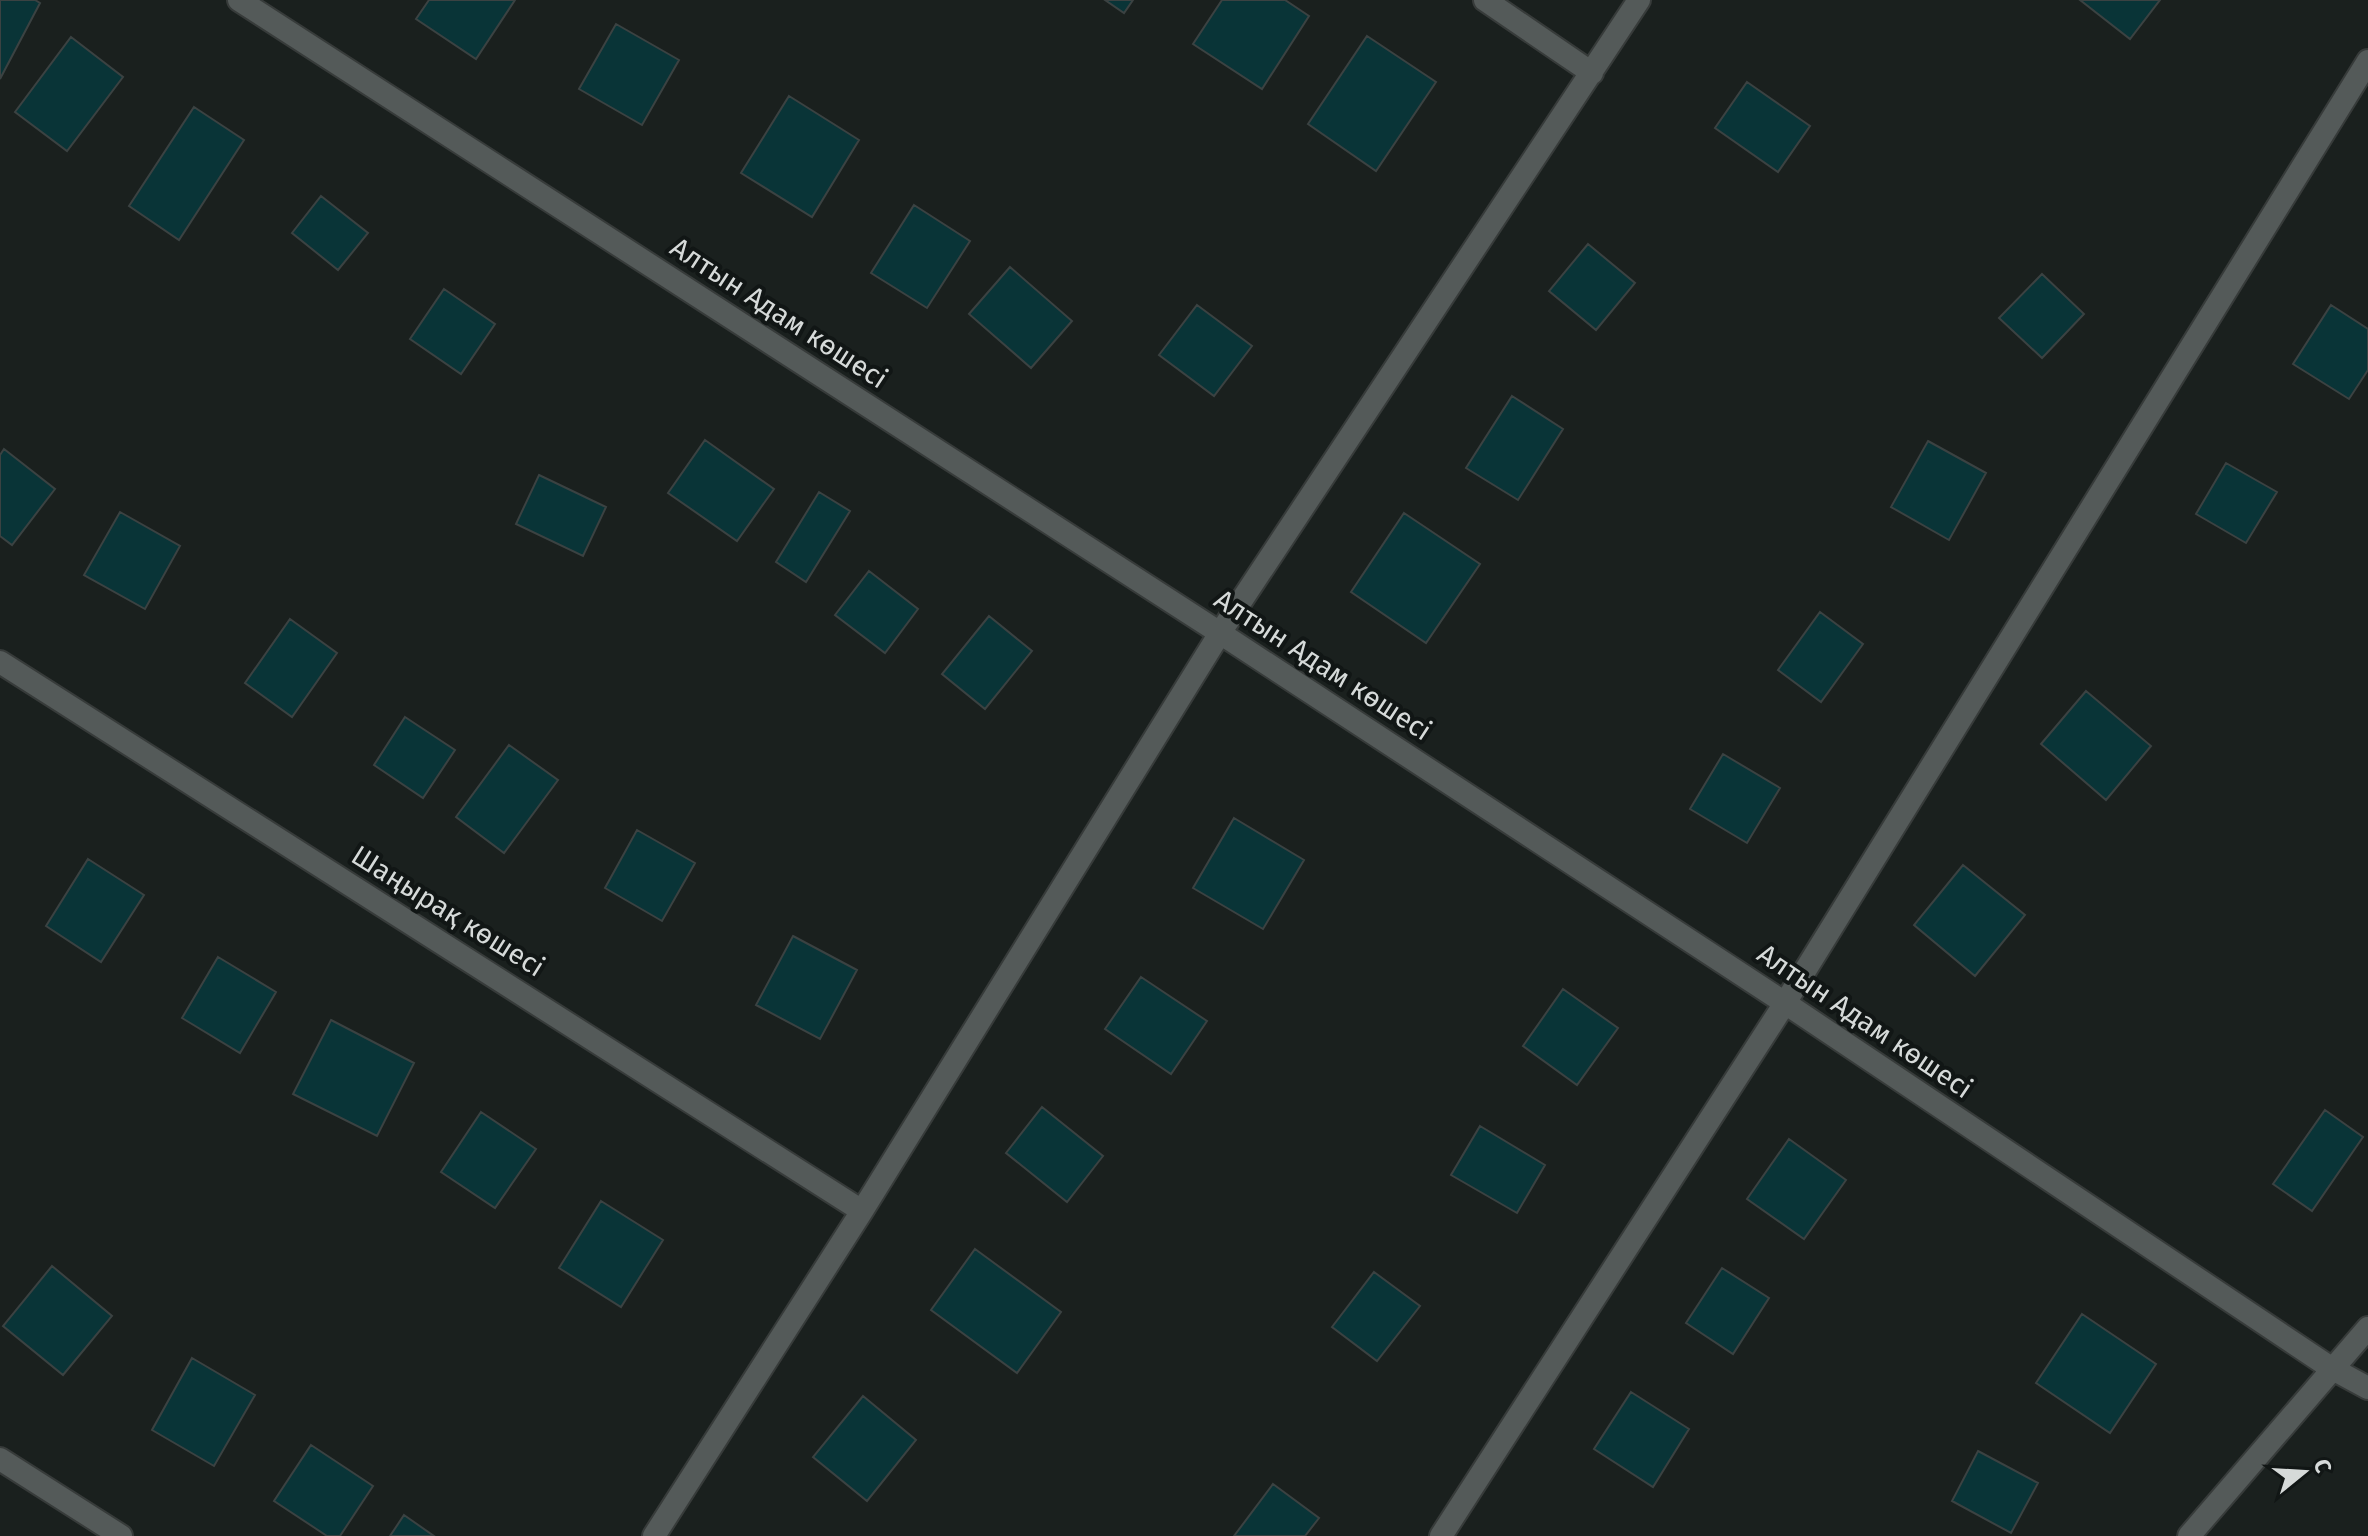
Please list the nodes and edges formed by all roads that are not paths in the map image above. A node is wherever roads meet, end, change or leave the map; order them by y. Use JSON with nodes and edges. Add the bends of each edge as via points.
{"nodes":[{"id":1,"x":239,"y":0,"type":"edge"},
{"id":2,"x":1485,"y":0,"type":"edge"},
{"id":3,"x":1639,"y":0,"type":"edge"},
{"id":4,"x":2368,"y":61,"type":"edge"},
{"id":5,"x":1592,"y":73,"type":"junction"},
{"id":6,"x":1220,"y":633,"type":"junction"},
{"id":7,"x":0,"y":662,"type":"edge"},
{"id":8,"x":1785,"y":1003,"type":"junction"},
{"id":9,"x":862,"y":1211,"type":"junction"},
{"id":10,"x":2368,"y":1328,"type":"edge"},
{"id":11,"x":2331,"y":1368,"type":"junction"},
{"id":12,"x":2368,"y":1388,"type":"edge"},
{"id":13,"x":0,"y":1459,"type":"edge"},
{"id":14,"x":121,"y":1536,"type":"edge"},
{"id":15,"x":654,"y":1536,"type":"edge"},
{"id":16,"x":1441,"y":1536,"type":"edge"},
{"id":17,"x":2189,"y":1536,"type":"edge"}],
"edges":[{"from":1,"to":6,"type":"street","name":"Алтын Адам көшесі"},
{"from":2,"to":5,"type":"street"},
{"from":3,"to":5,"type":"street"},
{"from":4,"to":8,"type":"street"},
{"from":5,"to":6,"type":"street"},
{"from":6,"to":8,"type":"street","name":"Алтын Адам көшесі"},
{"from":6,"to":9,"type":"street"},
{"from":7,"to":9,"type":"street","name":"Шаңырақ көшесі"},
{"from":8,"to":11,"type":"street","name":"Алтын Адам көшесі"},
{"from":8,"to":16,"type":"street"},
{"from":9,"to":15,"type":"street"},
{"from":10,"to":11,"type":"street"},
{"from":11,"to":12,"type":"street","name":"Алтын Адам көшесі"},
{"from":11,"to":17,"type":"street"},
{"from":13,"to":14,"type":"street"}]}
